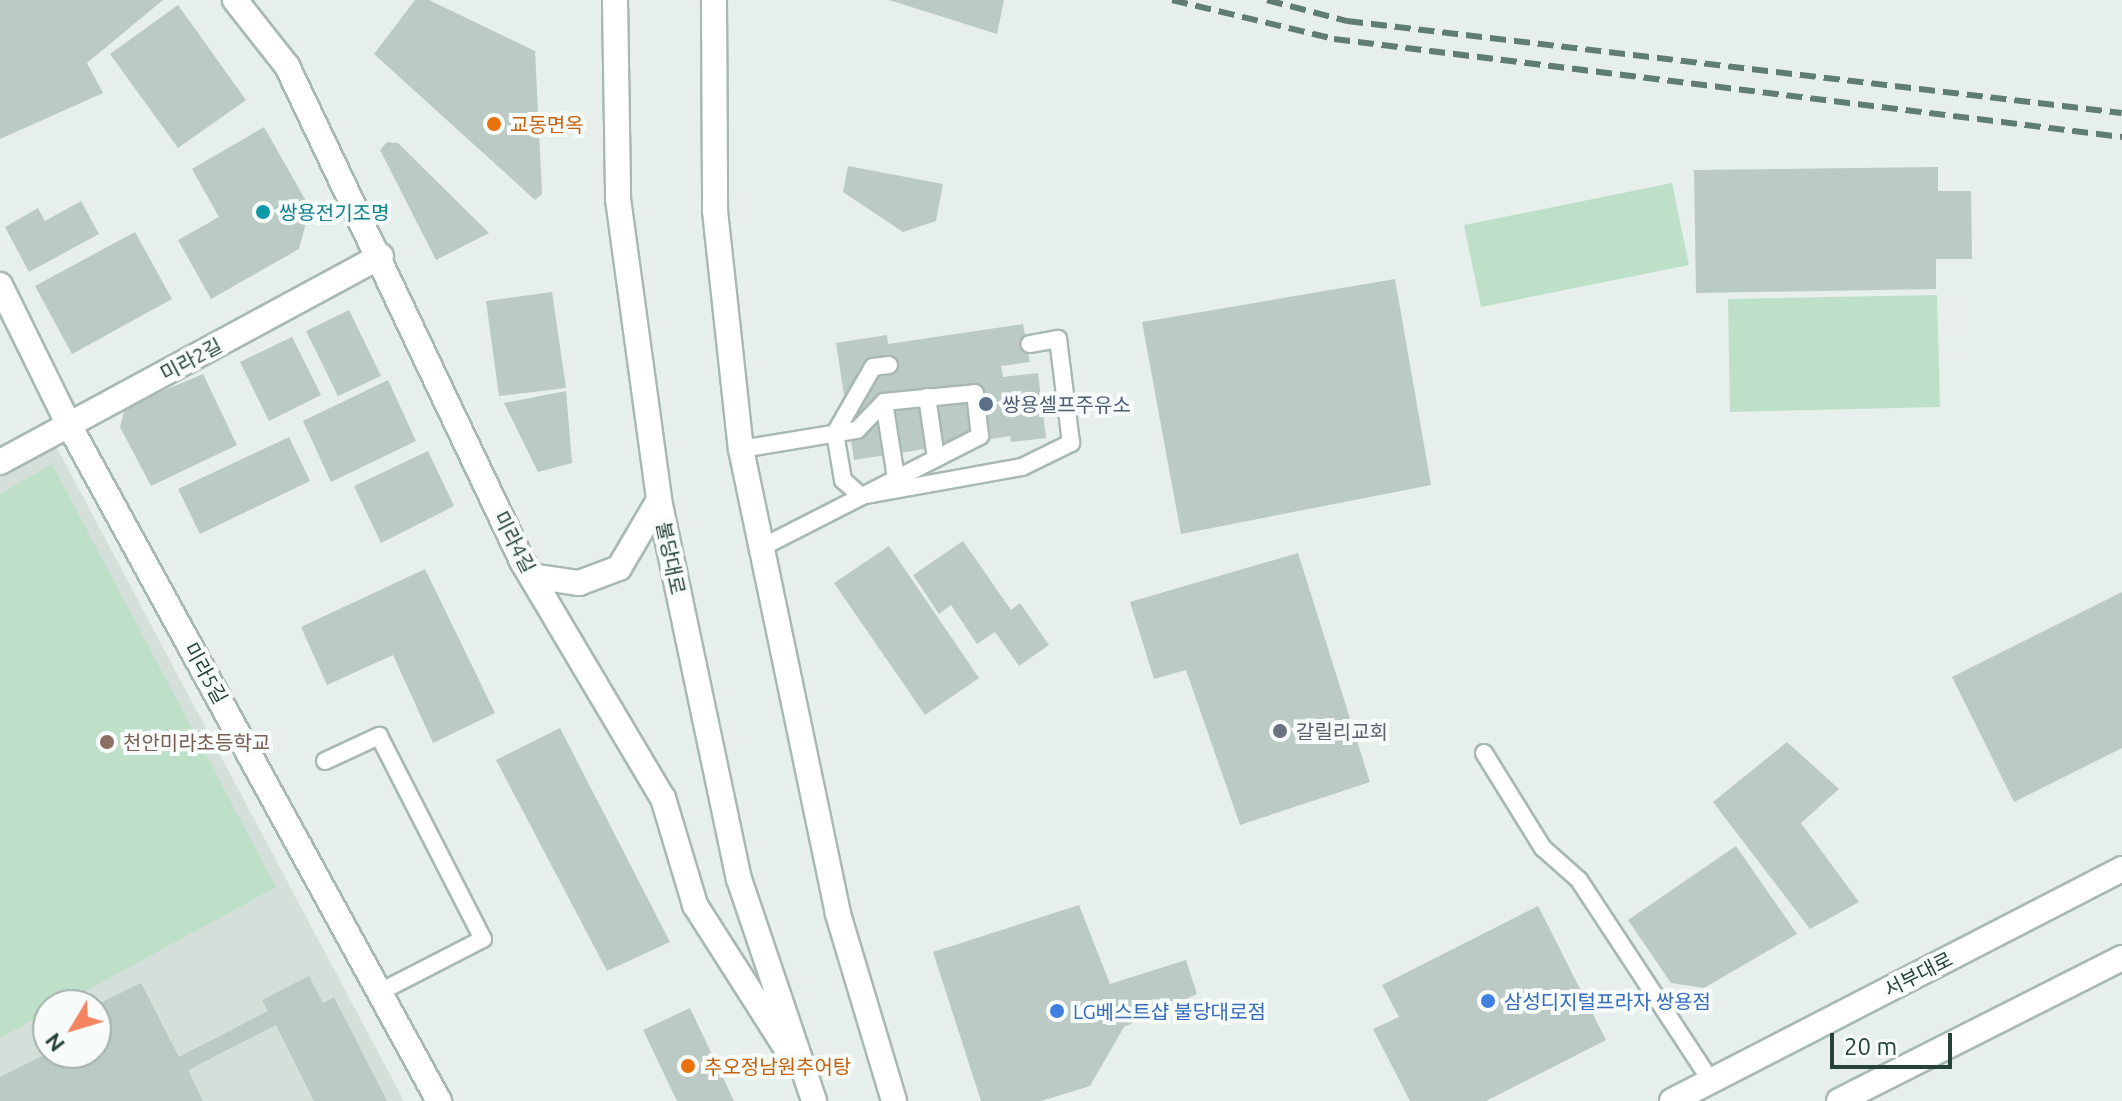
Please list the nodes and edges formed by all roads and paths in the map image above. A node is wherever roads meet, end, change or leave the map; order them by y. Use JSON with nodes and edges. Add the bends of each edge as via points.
{"nodes":[{"id":1,"x":235,"y":0,"type":"edge"},
{"id":2,"x":615,"y":0,"type":"edge"},
{"id":3,"x":714,"y":0,"type":"edge"},
{"id":4,"x":381,"y":256,"type":"junction"},
{"id":5,"x":0,"y":285,"type":"edge"},
{"id":6,"x":1029,"y":344,"type":"dead end"},
{"id":7,"x":889,"y":365,"type":"dead end"},
{"id":8,"x":927,"y":397,"type":"junction"},
{"id":9,"x":884,"y":402,"type":"junction"},
{"id":10,"x":69,"y":425,"type":"junction"},
{"id":11,"x":835,"y":433,"type":"junction"},
{"id":12,"x":741,"y":449,"type":"junction"},
{"id":13,"x":936,"y":458,"type":"junction"},
{"id":14,"x":0,"y":462,"type":"edge"},
{"id":15,"x":896,"y":478,"type":"junction"},
{"id":16,"x":861,"y":496,"type":"junction"},
{"id":17,"x":659,"y":500,"type":"junction"},
{"id":18,"x":760,"y":548,"type":"junction"},
{"id":19,"x":531,"y":576,"type":"junction"},
{"id":20,"x":1484,"y":753,"type":"dead end"},
{"id":21,"x":325,"y":761,"type":"dead end"},
{"id":22,"x":2115,"y":871,"type":"edge"},
{"id":23,"x":2117,"y":962,"type":"edge"},
{"id":24,"x":382,"y":991,"type":"junction"},
{"id":25,"x":806,"y":1078,"type":"junction"},
{"id":26,"x":1711,"y":1081,"type":"junction"},
{"id":27,"x":439,"y":1101,"type":"edge"},
{"id":28,"x":814,"y":1101,"type":"edge"},
{"id":29,"x":894,"y":1101,"type":"edge"},
{"id":30,"x":1672,"y":1101,"type":"edge"},
{"id":31,"x":1839,"y":1101,"type":"edge"}],
"edges":[{"from":1,"to":4,"type":"main road","name":"미라4길","via":[[287,66]]},
{"from":2,"to":17,"type":"main road","name":"불당대로","via":[[618,199]]},
{"from":3,"to":12,"type":"main road","via":[[715,211]]},
{"from":4,"to":10,"type":"main road","name":"미라2길"},
{"from":4,"to":19,"type":"main road","name":"미라4길"},
{"from":5,"to":10,"type":"main road","name":"미라5길"},
{"from":6,"to":16,"type":"lane","via":[[1058,339],[1071,443],[1022,467]]},
{"from":7,"to":11,"type":"lane","via":[[873,367]]},
{"from":8,"to":9,"type":"lane"},
{"from":8,"to":13,"type":"lane"},
{"from":8,"to":13,"type":"lane","via":[[975,393],[980,436]]},
{"from":9,"to":11,"type":"lane","via":[[857,430]]},
{"from":9,"to":15,"type":"lane"},
{"from":10,"to":14,"type":"main road","name":"미라2길"},
{"from":10,"to":24,"type":"main road","name":"미라5길"},
{"from":11,"to":12,"type":"lane"},
{"from":11,"to":16,"type":"lane","via":[[843,480]]},
{"from":12,"to":18,"type":"main road"},
{"from":13,"to":15,"type":"lane"},
{"from":15,"to":16,"type":"lane"},
{"from":16,"to":18,"type":"lane"},
{"from":17,"to":19,"type":"main road","via":[[619,568],[579,583]]},
{"from":17,"to":25,"type":"main road","name":"불당대로","via":[[739,879]]},
{"from":18,"to":29,"type":"main road","via":[[838,914]]},
{"from":19,"to":25,"type":"main road","name":"미라4길","via":[[663,798],[695,905]]},
{"from":20,"to":26,"type":"lane","via":[[1543,848],[1579,880]]},
{"from":21,"to":24,"type":"lane","via":[[379,736],[483,939]]},
{"from":22,"to":26,"type":"main road","name":"서부대로"},
{"from":23,"to":31,"type":"main road"},
{"from":24,"to":27,"type":"main road","name":"미라5길"},
{"from":25,"to":28,"type":"main road","name":"불당대로"},
{"from":26,"to":30,"type":"main road","name":"서부대로"}]}
